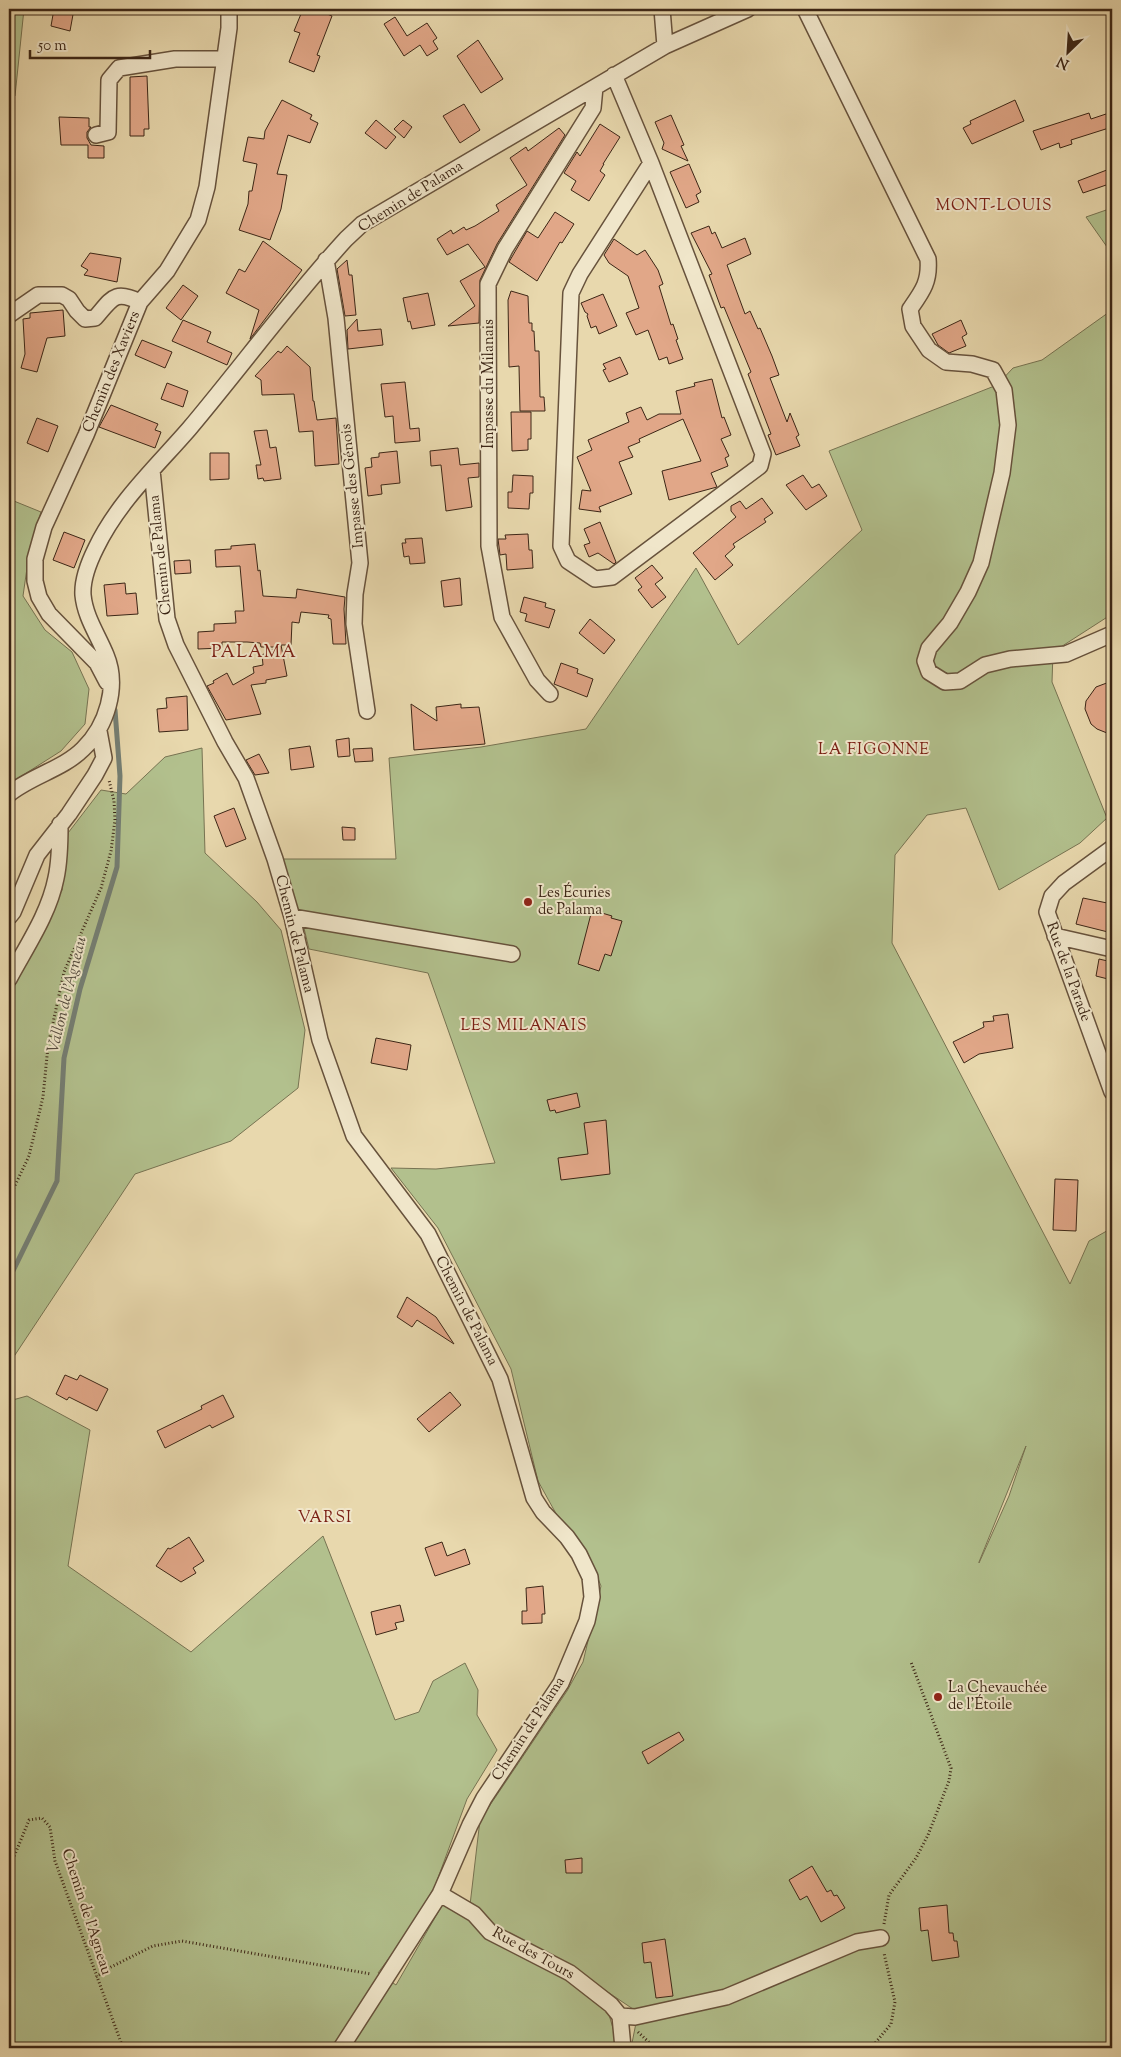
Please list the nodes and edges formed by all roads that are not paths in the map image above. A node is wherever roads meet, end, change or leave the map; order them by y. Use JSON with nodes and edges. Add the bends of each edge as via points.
{"nodes":[{"id":1,"x":229,"y":9,"type":"edge"},
{"id":2,"x":662,"y":9,"type":"edge"},
{"id":3,"x":748,"y":9,"type":"edge"},
{"id":4,"x":805,"y":9,"type":"edge"},
{"id":5,"x":664,"y":46,"type":"junction"},
{"id":6,"x":224,"y":59,"type":"junction"},
{"id":7,"x":614,"y":75,"type":"junction"},
{"id":8,"x":595,"y":86,"type":"junction"},
{"id":9,"x":96,"y":135,"type":"dead end"},
{"id":10,"x":651,"y":163,"type":"junction"},
{"id":11,"x":326,"y":260,"type":"junction"},
{"id":12,"x":140,"y":302,"type":"junction"},
{"id":13,"x":9,"y":315,"type":"edge"},
{"id":14,"x":152,"y":470,"type":"junction"},
{"id":15,"x":1112,"y":634,"type":"edge"},
{"id":16,"x":111,"y":690,"type":"junction"},
{"id":17,"x":550,"y":694,"type":"dead end"},
{"id":18,"x":367,"y":711,"type":"dead end"},
{"id":19,"x":99,"y":731,"type":"junction"},
{"id":20,"x":9,"y":794,"type":"edge"},
{"id":21,"x":60,"y":824,"type":"junction"},
{"id":22,"x":1112,"y":848,"type":"edge"},
{"id":23,"x":9,"y":917,"type":"edge"},
{"id":24,"x":292,"y":917,"type":"junction"},
{"id":25,"x":1055,"y":936,"type":"junction"},
{"id":26,"x":1112,"y":949,"type":"edge"},
{"id":27,"x":512,"y":954,"type":"dead end"},
{"id":28,"x":9,"y":979,"type":"edge"},
{"id":29,"x":1112,"y":1092,"type":"edge"},
{"id":30,"x":440,"y":1894,"type":"junction"},
{"id":31,"x":881,"y":1938,"type":"road end"},
{"id":32,"x":620,"y":2016,"type":"junction"},
{"id":33,"x":341,"y":2048,"type":"edge"},
{"id":34,"x":623,"y":2048,"type":"edge"}],
"edges":[{"from":1,"to":6,"type":"street","name":"Chemin des Xaviers"},
{"from":2,"to":5,"type":"street"},
{"from":3,"to":5,"type":"street","name":"Chemin de Palama"},
{"from":4,"to":15,"type":"street","via":[[928,260],[930,273],[910,309],[913,326],[929,350],[946,362],[993,370],[1004,390],[1008,425],[1002,473],[981,563],[950,623],[929,648],[925,661],[929,672],[946,682],[960,681],[986,665],[1010,659],[1066,654]]},
{"from":5,"to":7,"type":"street","name":"Chemin de Palama"},
{"from":6,"to":9,"type":"street","via":[[175,59],[119,68],[109,80],[108,132]]},
{"from":6,"to":12,"type":"street","name":"Chemin des Xaviers","via":[[207,187],[198,220],[167,270]]},
{"from":7,"to":8,"type":"street","name":"Chemin de Palama"},
{"from":7,"to":10,"type":"street"},
{"from":8,"to":11,"type":"street","name":"Chemin de Palama","via":[[362,224]]},
{"from":8,"to":17,"type":"street","name":"Impasse du Milanais","via":[[593,108],[505,249],[488,284],[489,546],[493,575],[502,617],[538,680]]},
{"from":10,"to":10,"type":"street","via":[[571,293],[561,546],[568,561],[595,579],[612,577],[760,466],[763,454]]},
{"from":11,"to":14,"type":"street","name":"Chemin de Palama"},
{"from":11,"to":18,"type":"street","name":"Impasse des Génois","via":[[336,318],[360,563],[354,624]]},
{"from":12,"to":13,"type":"street","via":[[126,295],[114,297],[96,318],[85,319],[62,295],[38,295]]},
{"from":12,"to":16,"type":"street","name":"Chemin des Xaviers","via":[[86,435],[44,527],[35,559],[39,597],[49,614],[97,663]]},
{"from":14,"to":16,"type":"street","via":[[110,522],[86,572],[83,594],[90,623],[111,673]]},
{"from":14,"to":24,"type":"street","name":"Chemin de Palama","via":[[167,619],[176,645],[246,778]]},
{"from":16,"to":19,"type":"street"},
{"from":19,"to":20,"type":"street","via":[[73,758]]},
{"from":19,"to":21,"type":"street","via":[[104,758]]},
{"from":21,"to":23,"type":"street","via":[[37,855]]},
{"from":21,"to":28,"type":"street","via":[[56,879],[40,924]]},
{"from":22,"to":25,"type":"street","name":"Rue de la Parade","via":[[1064,883],[1052,896],[1047,912]]},
{"from":24,"to":27,"type":"street"},
{"from":24,"to":30,"type":"street","name":"Chemin de Palama","via":[[320,1040],[354,1136],[428,1234],[500,1379],[534,1498],[567,1537],[590,1577],[592,1597],[587,1621],[561,1683],[484,1798]]},
{"from":25,"to":26,"type":"street"},
{"from":25,"to":29,"type":"street","name":"Rue de la Parade"},
{"from":30,"to":32,"type":"street","name":"Rue des Tours","via":[[474,1914],[490,1932],[570,1973]]},
{"from":30,"to":33,"type":"street","name":"Chemin de Palama"},
{"from":31,"to":32,"type":"street","via":[[857,1942],[726,1997],[635,2017]]},
{"from":32,"to":34,"type":"street"}]}
